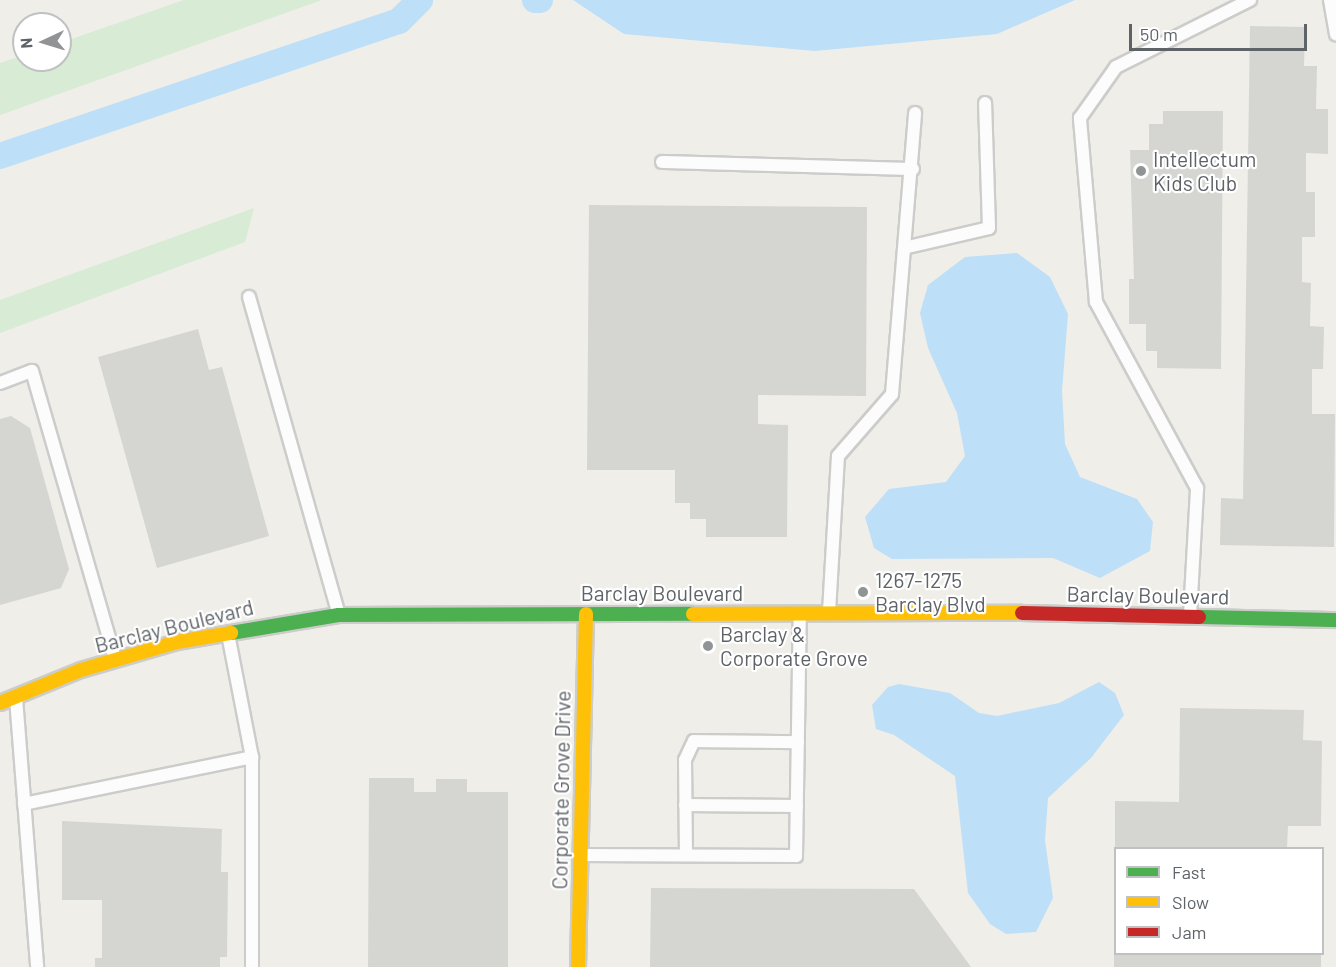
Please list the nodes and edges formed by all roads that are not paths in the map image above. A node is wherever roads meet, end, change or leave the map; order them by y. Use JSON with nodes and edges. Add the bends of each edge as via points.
{"nodes":[{"id":1,"x":1250,"y":0,"type":"edge"},
{"id":2,"x":1330,"y":0,"type":"edge"},
{"id":3,"x":1336,"y":34,"type":"edge"},
{"id":4,"x":985,"y":103,"type":"dead end"},
{"id":5,"x":915,"y":113,"type":"dead end"},
{"id":6,"x":662,"y":162,"type":"dead end"},
{"id":7,"x":913,"y":169,"type":"junction"},
{"id":8,"x":908,"y":247,"type":"junction"},
{"id":9,"x":249,"y":297,"type":"dead end"},
{"id":10,"x":0,"y":383,"type":"edge"},
{"id":11,"x":829,"y":613,"type":"junction"},
{"id":12,"x":586,"y":614,"type":"junction"},
{"id":13,"x":800,"y":614,"type":"junction"},
{"id":14,"x":339,"y":615,"type":"junction"},
{"id":15,"x":1190,"y":616,"type":"junction"},
{"id":16,"x":1336,"y":620,"type":"edge"},
{"id":17,"x":227,"y":632,"type":"junction"},
{"id":18,"x":115,"y":660,"type":"junction"},
{"id":19,"x":16,"y":697,"type":"junction"},
{"id":20,"x":0,"y":703,"type":"edge"},
{"id":21,"x":798,"y":742,"type":"junction"},
{"id":22,"x":252,"y":757,"type":"junction"},
{"id":23,"x":24,"y":804,"type":"junction"},
{"id":24,"x":685,"y":805,"type":"junction"},
{"id":25,"x":797,"y":806,"type":"junction"},
{"id":26,"x":581,"y":855,"type":"junction"},
{"id":27,"x":686,"y":855,"type":"junction"},
{"id":28,"x":38,"y":967,"type":"edge"},
{"id":29,"x":252,"y":967,"type":"edge"},
{"id":30,"x":578,"y":967,"type":"edge"}],
"edges":[{"from":1,"to":15,"type":"lane","via":[[1116,67],[1080,118],[1096,302],[1197,488]]},
{"from":2,"to":3,"type":"lane"},
{"from":4,"to":8,"type":"lane","via":[[989,228]]},
{"from":5,"to":7,"type":"lane"},
{"from":6,"to":7,"type":"lane"},
{"from":7,"to":8,"type":"lane"},
{"from":8,"to":11,"type":"lane","via":[[892,394],[838,456]]},
{"from":9,"to":14,"type":"lane"},
{"from":10,"to":18,"type":"lane","via":[[32,371]]},
{"from":11,"to":13,"type":"street","name":"Barclay Boulevard"},
{"from":11,"to":15,"type":"street","name":"Barclay Boulevard"},
{"from":12,"to":13,"type":"street","name":"Barclay Boulevard"},
{"from":12,"to":14,"type":"street","name":"Barclay Boulevard"},
{"from":12,"to":26,"type":"street","name":"Corporate Grove Drive"},
{"from":13,"to":21,"type":"lane"},
{"from":14,"to":17,"type":"street","name":"Barclay Boulevard"},
{"from":15,"to":16,"type":"street","name":"Barclay Boulevard"},
{"from":17,"to":18,"type":"street","name":"Barclay Boulevard"},
{"from":17,"to":22,"type":"lane"},
{"from":18,"to":19,"type":"street","name":"Barclay Boulevard"},
{"from":19,"to":20,"type":"street","name":"Barclay Boulevard"},
{"from":19,"to":23,"type":"lane"},
{"from":21,"to":24,"type":"lane","via":[[694,741],[685,760]]},
{"from":21,"to":25,"type":"lane"},
{"from":22,"to":23,"type":"lane"},
{"from":22,"to":29,"type":"lane"},
{"from":23,"to":28,"type":"lane"},
{"from":24,"to":25,"type":"lane"},
{"from":24,"to":27,"type":"lane"},
{"from":25,"to":27,"type":"lane","via":[[796,856]]},
{"from":26,"to":27,"type":"lane"},
{"from":26,"to":30,"type":"street","name":"Corporate Grove Drive"}]}
